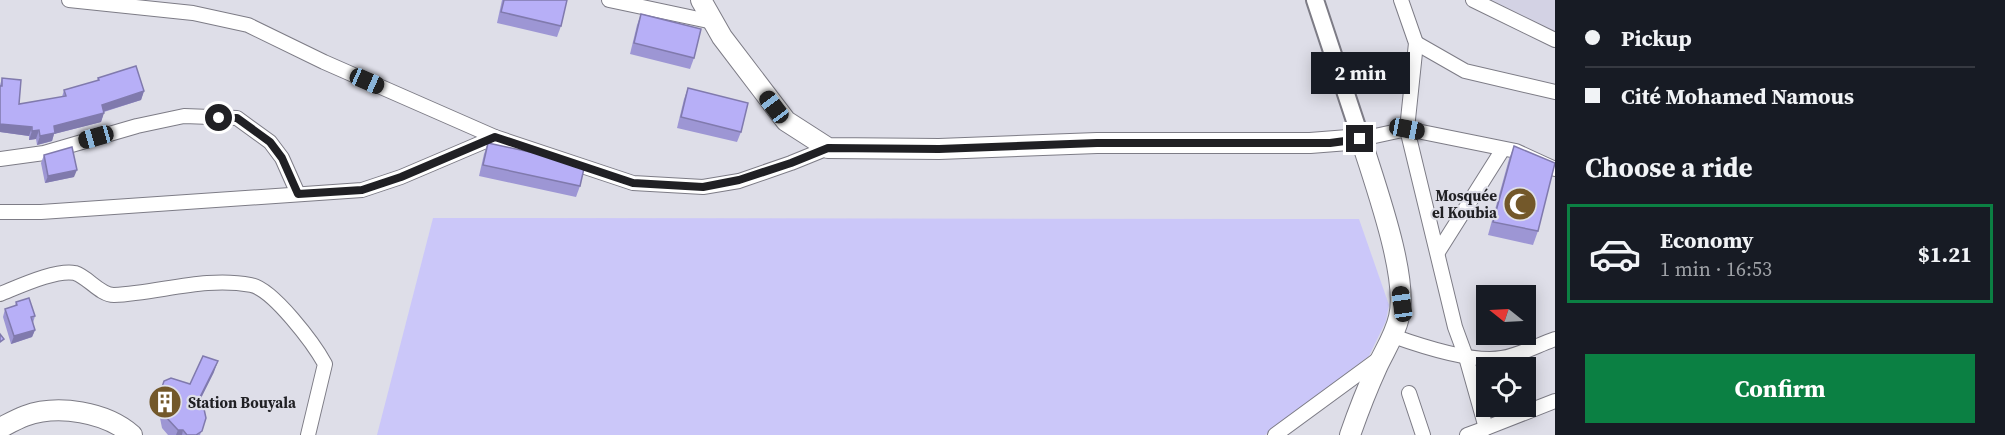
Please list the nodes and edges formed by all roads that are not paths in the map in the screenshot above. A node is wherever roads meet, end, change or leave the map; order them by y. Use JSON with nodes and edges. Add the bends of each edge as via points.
{"nodes":[{"id":1,"x":69,"y":0,"type":"edge"},
{"id":2,"x":609,"y":0,"type":"edge"},
{"id":3,"x":701,"y":0,"type":"edge"},
{"id":4,"x":1315,"y":0,"type":"edge"},
{"id":5,"x":1401,"y":0,"type":"edge"},
{"id":6,"x":1473,"y":0,"type":"edge"},
{"id":7,"x":713,"y":22,"type":"junction"},
{"id":8,"x":1555,"y":40,"type":"edge"},
{"id":9,"x":1416,"y":43,"type":"junction"},
{"id":10,"x":1555,"y":92,"type":"edge"},
{"id":11,"x":1407,"y":129,"type":"junction"},
{"id":12,"x":495,"y":137,"type":"junction"},
{"id":13,"x":1360,"y":139,"type":"junction"},
{"id":14,"x":828,"y":148,"type":"junction"},
{"id":15,"x":1503,"y":148,"type":"junction"},
{"id":16,"x":0,"y":159,"type":"edge"},
{"id":17,"x":1555,"y":169,"type":"edge"},
{"id":18,"x":298,"y":194,"type":"junction"},
{"id":19,"x":0,"y":212,"type":"edge"},
{"id":20,"x":1438,"y":252,"type":"junction"},
{"id":21,"x":0,"y":294,"type":"edge"},
{"id":22,"x":1393,"y":336,"type":"junction"},
{"id":23,"x":1555,"y":339,"type":"edge"},
{"id":24,"x":1382,"y":357,"type":"junction"},
{"id":25,"x":1466,"y":357,"type":"junction"},
{"id":26,"x":1409,"y":393,"type":"dead end"},
{"id":27,"x":1555,"y":401,"type":"edge"},
{"id":28,"x":0,"y":428,"type":"edge"},
{"id":29,"x":1486,"y":428,"type":"junction"},
{"id":30,"x":1352,"y":431,"type":"edge"},
{"id":31,"x":132,"y":435,"type":"edge"},
{"id":32,"x":308,"y":435,"type":"edge"},
{"id":33,"x":1275,"y":435,"type":"edge"},
{"id":34,"x":1423,"y":435,"type":"edge"},
{"id":35,"x":1467,"y":435,"type":"edge"}],
"edges":[{"from":1,"to":12,"type":"street","via":[[193,13],[248,25]]},
{"from":2,"to":7,"type":"street"},
{"from":3,"to":7,"type":"main road"},
{"from":4,"to":13,"type":"street"},
{"from":5,"to":9,"type":"street"},
{"from":6,"to":8,"type":"street"},
{"from":7,"to":14,"type":"main road","via":[[786,121]]},
{"from":9,"to":10,"type":"street","via":[[1466,71]]},
{"from":9,"to":11,"type":"street"},
{"from":11,"to":13,"type":"street"},
{"from":11,"to":15,"type":"street"},
{"from":11,"to":20,"type":"street"},
{"from":12,"to":14,"type":"street","via":[[633,183],[703,187],[739,180]]},
{"from":12,"to":18,"type":"street","via":[[362,190]]},
{"from":13,"to":14,"type":"main road","via":[[1330,143]]},
{"from":13,"to":22,"type":"main road","via":[[1396,264],[1402,304]]},
{"from":15,"to":17,"type":"street"},
{"from":15,"to":20,"type":"street"},
{"from":16,"to":18,"type":"street","via":[[44,153],[184,116],[237,118],[270,142]]},
{"from":18,"to":19,"type":"street"},
{"from":20,"to":25,"type":"street"},
{"from":21,"to":32,"type":"street","via":[[49,276],[75,273],[111,295],[200,282],[253,285],[280,305],[312,341],[325,364]]},
{"from":22,"to":24,"type":"main road"},
{"from":22,"to":25,"type":"street"},
{"from":23,"to":25,"type":"street","via":[[1502,358]]},
{"from":24,"to":30,"type":"main road"},
{"from":24,"to":33,"type":"street"},
{"from":25,"to":29,"type":"street"},
{"from":26,"to":34,"type":"street"},
{"from":27,"to":29,"type":"street"},
{"from":28,"to":31,"type":"main road","via":[[27,415],[64,410],[100,417]]},
{"from":29,"to":35,"type":"street"}]}
